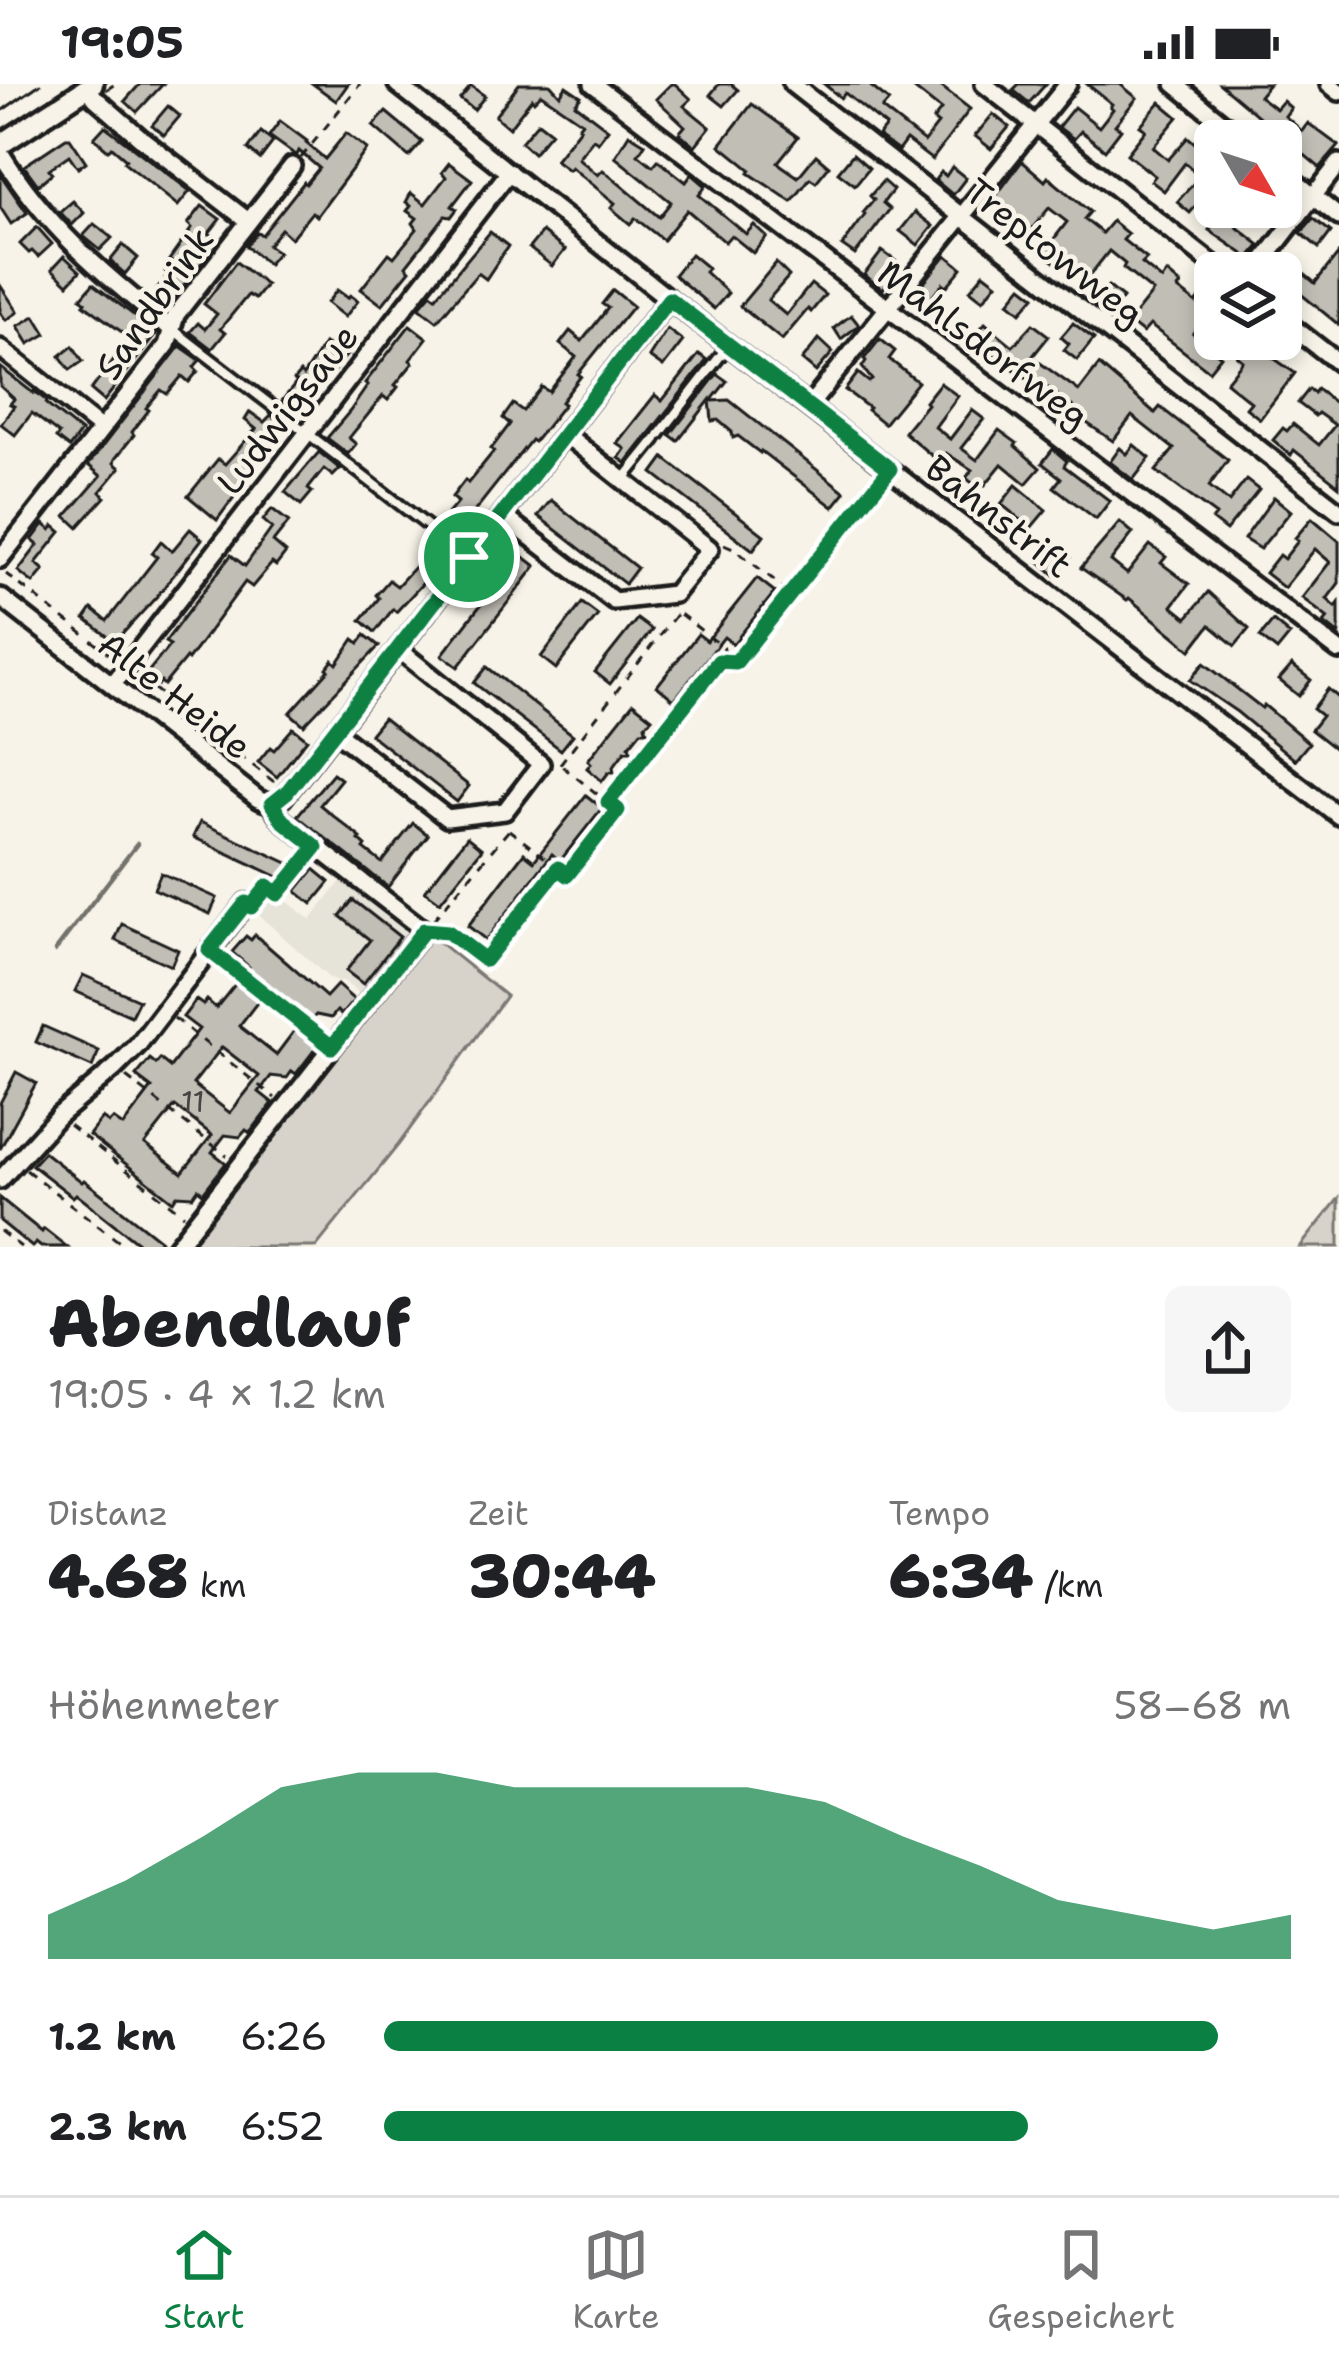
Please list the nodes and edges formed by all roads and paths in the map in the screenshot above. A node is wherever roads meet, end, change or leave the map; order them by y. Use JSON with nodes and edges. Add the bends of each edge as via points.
{"nodes":[{"id":1,"x":360,"y":84,"type":"edge"},
{"id":2,"x":593,"y":84,"type":"edge"},
{"id":3,"x":792,"y":84,"type":"edge"},
{"id":4,"x":984,"y":84,"type":"edge"},
{"id":5,"x":1068,"y":84,"type":"edge"},
{"id":6,"x":1175,"y":84,"type":"edge"},
{"id":7,"x":1329,"y":84,"type":"edge"},
{"id":8,"x":400,"y":85,"type":"edge"},
{"id":9,"x":91,"y":86,"type":"edge"},
{"id":10,"x":1339,"y":92,"type":"edge"},
{"id":11,"x":1219,"y":120,"type":"edge"},
{"id":12,"x":1034,"y":124,"type":"junction"},
{"id":13,"x":0,"y":149,"type":"edge"},
{"id":14,"x":1339,"y":163,"type":"edge"},
{"id":15,"x":292,"y":166,"type":"joint"},
{"id":16,"x":508,"y":172,"type":"junction"},
{"id":17,"x":1302,"y":187,"type":"edge"},
{"id":18,"x":1314,"y":196,"type":"junction"},
{"id":19,"x":959,"y":216,"type":"junction"},
{"id":20,"x":1339,"y":217,"type":"edge"},
{"id":21,"x":248,"y":221,"type":"junction"},
{"id":22,"x":1197,"y":252,"type":"edge"},
{"id":23,"x":1270,"y":252,"type":"edge"},
{"id":24,"x":669,"y":299,"type":"junction"},
{"id":25,"x":886,"y":308,"type":"junction"},
{"id":26,"x":170,"y":328,"type":"junction"},
{"id":27,"x":1302,"y":334,"type":"edge"},
{"id":28,"x":729,"y":345,"type":"junction"},
{"id":29,"x":0,"y":348,"type":"edge"},
{"id":30,"x":1339,"y":363,"type":"edge"},
{"id":31,"x":809,"y":406,"type":"junction"},
{"id":32,"x":100,"y":428,"type":"junction"},
{"id":33,"x":306,"y":434,"type":"junction"},
{"id":34,"x":565,"y":434,"type":"junction"},
{"id":35,"x":890,"y":469,"type":"junction"},
{"id":36,"x":623,"y":480,"type":"junction"},
{"id":37,"x":1339,"y":511,"type":"edge"},
{"id":38,"x":502,"y":515,"type":"junction"},
{"id":39,"x":710,"y":548,"type":"junction"},
{"id":40,"x":469,"y":557,"type":"junction"},
{"id":41,"x":0,"y":559,"type":"edge"},
{"id":42,"x":0,"y":569,"type":"edge"},
{"id":43,"x":791,"y":593,"type":"junction"},
{"id":44,"x":667,"y":595,"type":"junction"},
{"id":45,"x":0,"y":597,"type":"edge"},
{"id":46,"x":678,"y":612,"type":"junction"},
{"id":47,"x":398,"y":650,"type":"junction"},
{"id":48,"x":1339,"y":651,"type":"edge"},
{"id":49,"x":726,"y":662,"type":"junction"},
{"id":50,"x":126,"y":667,"type":"junction"},
{"id":51,"x":113,"y":684,"type":"junction"},
{"id":52,"x":335,"y":731,"type":"junction"},
{"id":53,"x":287,"y":792,"type":"junction"},
{"id":54,"x":608,"y":802,"type":"junction"},
{"id":55,"x":272,"y":804,"type":"junction"},
{"id":56,"x":1339,"y":816,"type":"edge"},
{"id":57,"x":316,"y":847,"type":"junction"},
{"id":58,"x":558,"y":868,"type":"junction"},
{"id":59,"x":246,"y":903,"type":"joint"},
{"id":60,"x":424,"y":930,"type":"junction"},
{"id":61,"x":209,"y":950,"type":"junction"},
{"id":62,"x":163,"y":1010,"type":"junction"},
{"id":63,"x":332,"y":1047,"type":"junction"},
{"id":64,"x":116,"y":1068,"type":"junction"},
{"id":65,"x":286,"y":1107,"type":"junction"},
{"id":66,"x":58,"y":1116,"type":"junction"},
{"id":67,"x":15,"y":1161,"type":"junction"},
{"id":68,"x":240,"y":1166,"type":"junction"},
{"id":69,"x":0,"y":1180,"type":"edge"},
{"id":70,"x":195,"y":1223,"type":"junction"},
{"id":71,"x":0,"y":1231,"type":"edge"},
{"id":72,"x":21,"y":1247,"type":"edge"},
{"id":73,"x":126,"y":1247,"type":"edge"},
{"id":74,"x":176,"y":1247,"type":"edge"}],
"edges":[{"from":1,"to":15,"type":"path"},
{"from":2,"to":25,"type":"street","name":"Mahlsdorfweg"},
{"from":3,"to":19,"type":"street","name":"Treptowweg"},
{"from":4,"to":12,"type":"street"},
{"from":5,"to":12,"type":"street"},
{"from":6,"to":11,"type":"street"},
{"from":7,"to":10,"type":"street"},
{"from":8,"to":16,"type":"street","name":"Bahnstrift"},
{"from":9,"to":13,"type":"street"},
{"from":9,"to":21,"type":"street","via":[[142,139]]},
{"from":12,"to":19,"type":"street"},
{"from":12,"to":22,"type":"street"},
{"from":13,"to":26,"type":"street","via":[[74,248]]},
{"from":14,"to":18,"type":"street"},
{"from":15,"to":21,"type":"street","name":"Sandbrink"},
{"from":16,"to":24,"type":"street","name":"Bahnstrift"},
{"from":16,"to":33,"type":"street","name":"Ludwigsaue"},
{"from":17,"to":18,"type":"street"},
{"from":18,"to":20,"type":"street"},
{"from":18,"to":23,"type":"street"},
{"from":19,"to":25,"type":"street"},
{"from":19,"to":37,"type":"street","name":"Treptowweg"},
{"from":21,"to":26,"type":"street","name":"Sandbrink"},
{"from":24,"to":28,"type":"street","name":"Bahnstrift"},
{"from":24,"to":34,"type":"street"},
{"from":25,"to":31,"type":"street"},
{"from":25,"to":48,"type":"street","name":"Mahlsdorfweg"},
{"from":26,"to":32,"type":"street","name":"Sandbrink","via":[[167,345]]},
{"from":26,"to":33,"type":"lane"},
{"from":27,"to":30,"type":"street"},
{"from":28,"to":31,"type":"street","name":"Bahnstrift"},
{"from":28,"to":36,"type":"lane"},
{"from":29,"to":32,"type":"street"},
{"from":31,"to":35,"type":"street","name":"Bahnstrift"},
{"from":32,"to":41,"type":"street","name":"Sandbrink"},
{"from":33,"to":40,"type":"lane"},
{"from":33,"to":50,"type":"street","name":"Ludwigsaue"},
{"from":34,"to":36,"type":"street"},
{"from":34,"to":38,"type":"street"},
{"from":35,"to":43,"type":"path"},
{"from":35,"to":56,"type":"street","name":"Bahnstrift"},
{"from":36,"to":39,"type":"street"},
{"from":38,"to":40,"type":"street"},
{"from":38,"to":44,"type":"street","via":[[614,601]]},
{"from":39,"to":43,"type":"path","via":[[733,548]]},
{"from":39,"to":44,"type":"street"},
{"from":40,"to":47,"type":"street"},
{"from":42,"to":50,"type":"path"},
{"from":43,"to":49,"type":"path","via":[[736,662]]},
{"from":44,"to":46,"type":"path"},
{"from":45,"to":51,"type":"street","name":"Alte Heide"},
{"from":46,"to":49,"type":"path","via":[[724,648]]},
{"from":46,"to":54,"type":"path","via":[[560,764]]},
{"from":47,"to":52,"type":"street"},
{"from":47,"to":52,"type":"street","via":[[542,764],[505,811],[447,818]]},
{"from":49,"to":54,"type":"path"},
{"from":50,"to":51,"type":"street","name":"Ludwigsaue"},
{"from":50,"to":53,"type":"path"},
{"from":51,"to":55,"type":"street","name":"Alte Heide"},
{"from":52,"to":53,"type":"street"},
{"from":53,"to":55,"type":"street"},
{"from":54,"to":58,"type":"path","via":[[618,810],[567,875]]},
{"from":55,"to":57,"type":"street","name":"Alte Heide"},
{"from":57,"to":59,"type":"path","via":[[278,894],[268,886],[251,907]]},
{"from":57,"to":60,"type":"street","name":"Alte Heide"},
{"from":58,"to":60,"type":"path","via":[[485,960],[448,932]]},
{"from":58,"to":60,"type":"path","via":[[508,830]]},
{"from":59,"to":61,"type":"street"},
{"from":60,"to":63,"type":"street"},
{"from":61,"to":62,"type":"street"},
{"from":61,"to":63,"type":"path"},
{"from":62,"to":64,"type":"street"},
{"from":62,"to":65,"type":"path"},
{"from":63,"to":65,"type":"street"},
{"from":64,"to":66,"type":"street"},
{"from":64,"to":68,"type":"path"},
{"from":65,"to":68,"type":"street"},
{"from":66,"to":67,"type":"street"},
{"from":66,"to":70,"type":"path"},
{"from":67,"to":69,"type":"street"},
{"from":67,"to":73,"type":"path"},
{"from":68,"to":70,"type":"street"},
{"from":70,"to":74,"type":"street"},
{"from":71,"to":72,"type":"path"}]}
